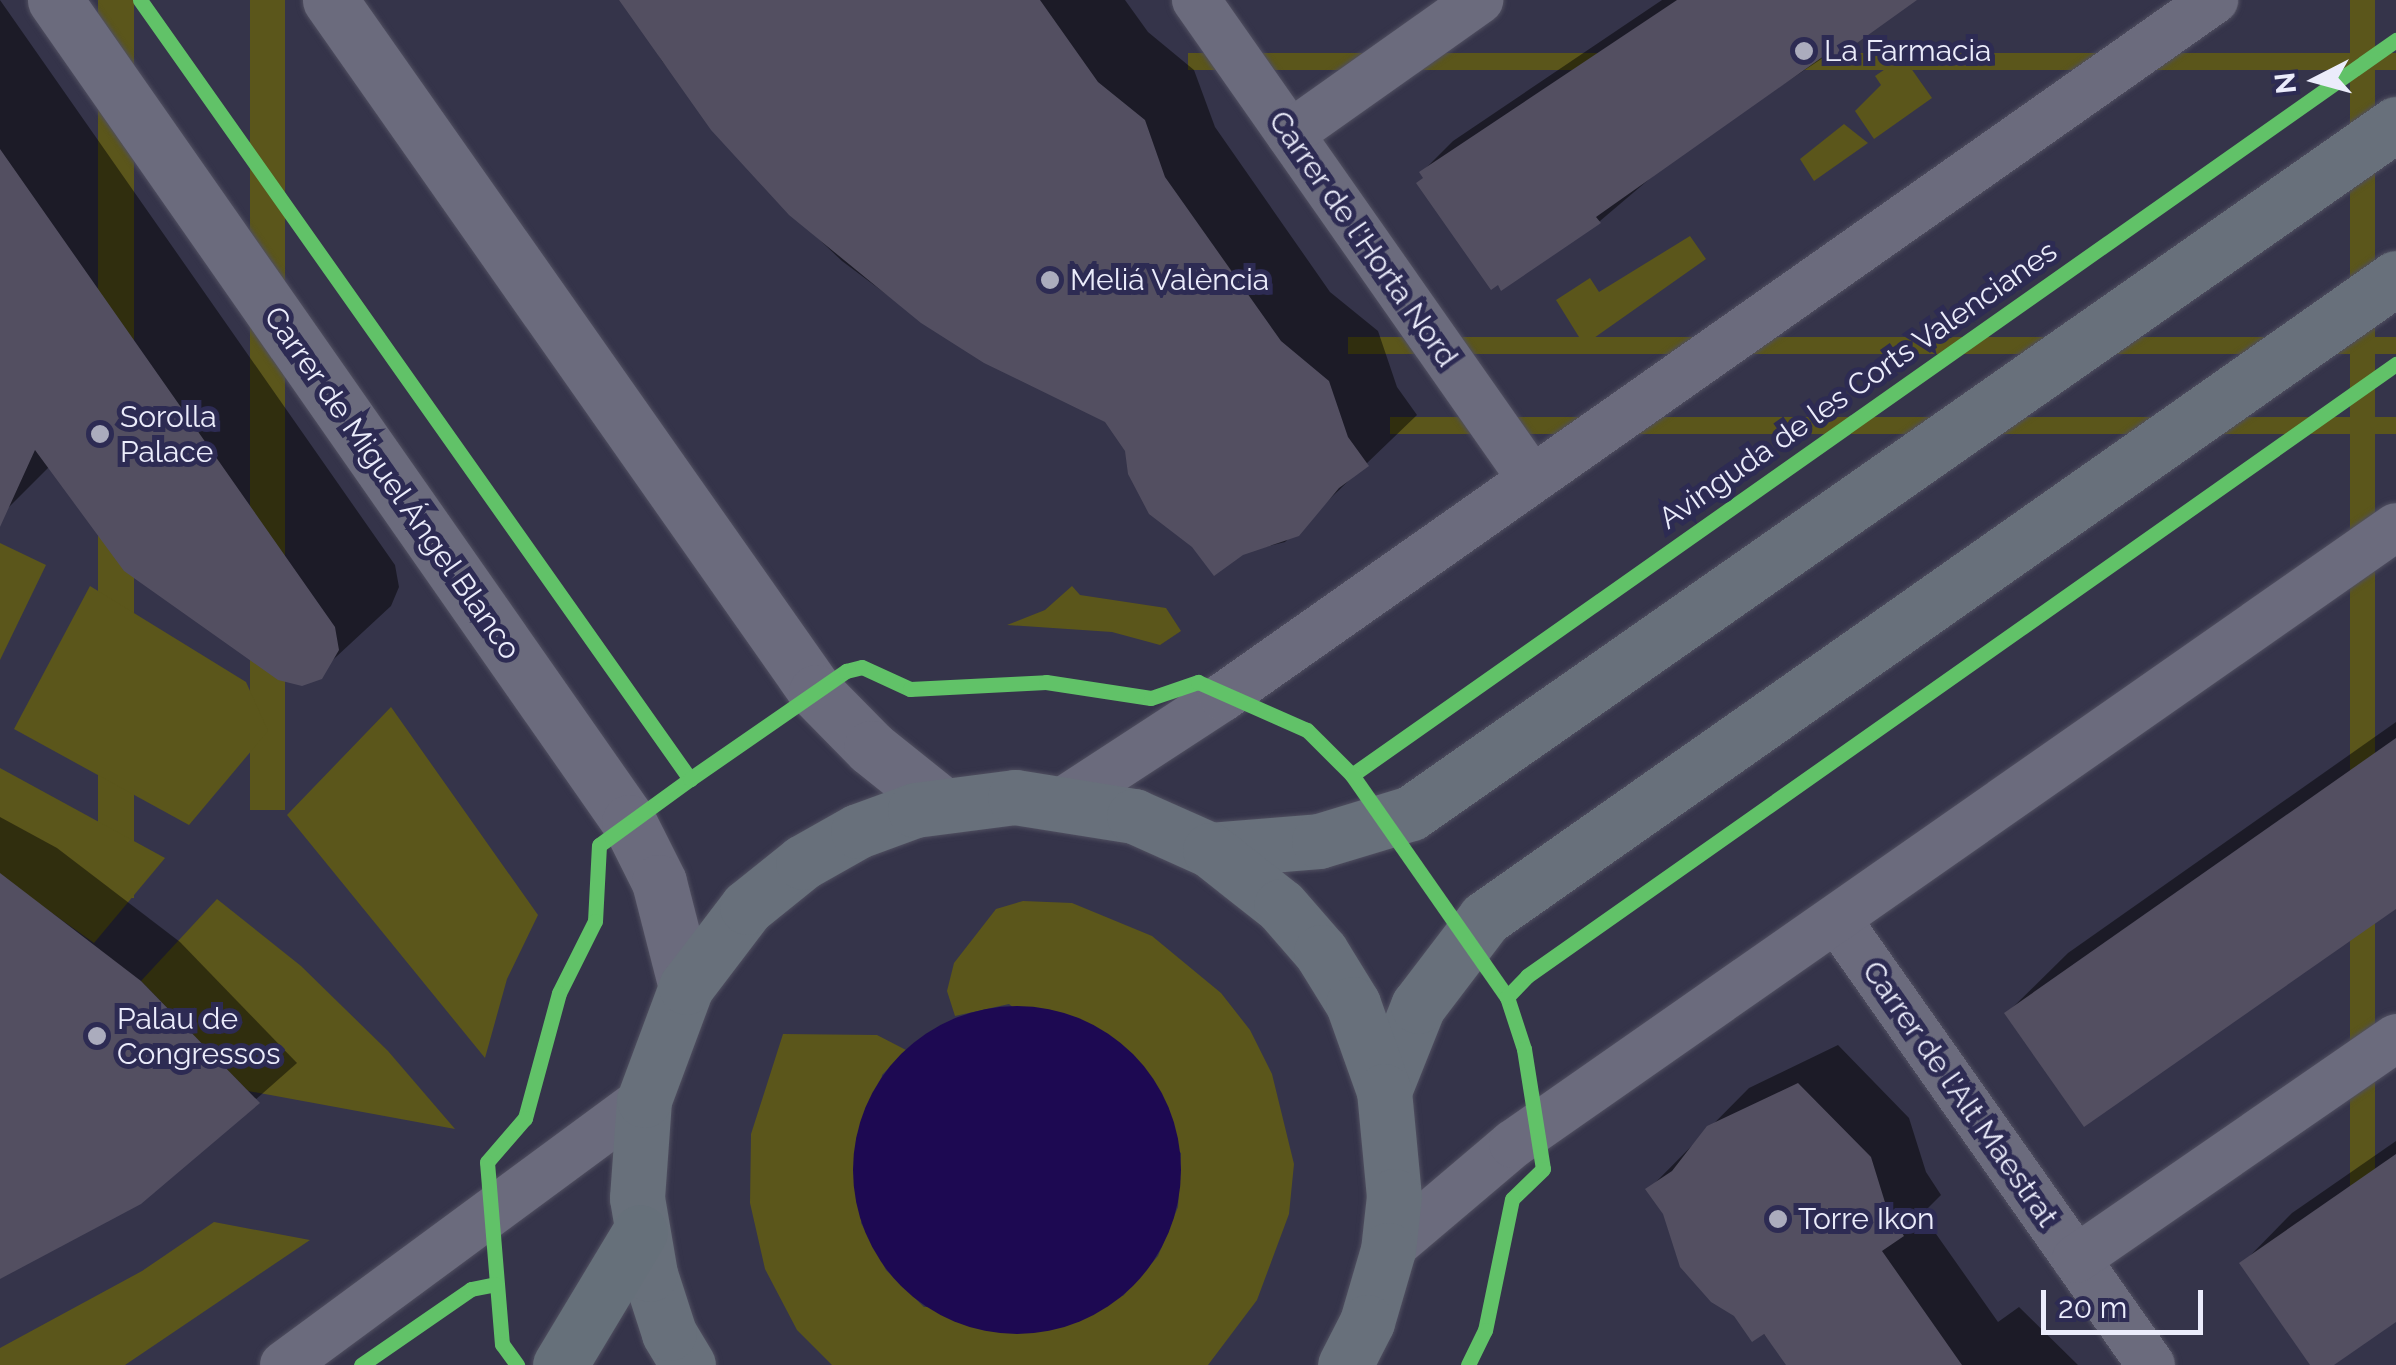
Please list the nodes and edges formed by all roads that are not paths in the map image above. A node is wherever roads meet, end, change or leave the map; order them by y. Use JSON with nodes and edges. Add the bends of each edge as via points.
{"nodes":[{"id":1,"x":55,"y":0,"type":"edge"},
{"id":2,"x":330,"y":0,"type":"edge"},
{"id":3,"x":1196,"y":0,"type":"edge"},
{"id":4,"x":1479,"y":0,"type":"edge"},
{"id":5,"x":2214,"y":0,"type":"edge"},
{"id":6,"x":2396,"y":124,"type":"edge"},
{"id":7,"x":1290,"y":134,"type":"junction"},
{"id":8,"x":2396,"y":278,"type":"edge"},
{"id":9,"x":1532,"y":478,"type":"junction"},
{"id":10,"x":2396,"y":527,"type":"edge"},
{"id":11,"x":1066,"y":800,"type":"junction"},
{"id":12,"x":941,"y":804,"type":"junction"},
{"id":13,"x":1210,"y":850,"type":"junction"},
{"id":14,"x":1838,"y":921,"type":"junction"},
{"id":15,"x":686,"y":987,"type":"junction"},
{"id":16,"x":2396,"y":1038,"type":"edge"},
{"id":17,"x":1384,"y":1091,"type":"junction"},
{"id":18,"x":644,"y":1100,"type":"junction"},
{"id":19,"x":640,"y":1232,"type":"junction"},
{"id":20,"x":1388,"y":1250,"type":"junction"},
{"id":21,"x":2076,"y":1259,"type":"junction"},
{"id":22,"x":284,"y":1365,"type":"edge"},
{"id":23,"x":560,"y":1365,"type":"edge"},
{"id":24,"x":688,"y":1365,"type":"edge"},
{"id":25,"x":1345,"y":1365,"type":"edge"},
{"id":26,"x":2151,"y":1365,"type":"edge"}],
"edges":[{"from":1,"to":15,"type":"street","name":"Carrer de Miguel Ángel Blanco","via":[[629,822],[659,882]]},
{"from":2,"to":12,"type":"street","via":[[816,692],[871,748]]},
{"from":3,"to":7,"type":"street","name":"Carrer de l'Horta Nord"},
{"from":4,"to":7,"type":"street"},
{"from":5,"to":9,"type":"street"},
{"from":6,"to":13,"type":"main road","via":[[1411,813],[1319,841]]},
{"from":7,"to":9,"type":"street","name":"Carrer de l'Horta Nord"},
{"from":8,"to":17,"type":"main road","via":[[1485,918],[1418,1006]]},
{"from":9,"to":11,"type":"street"},
{"from":10,"to":14,"type":"street"},
{"from":11,"to":12,"type":"main road"},
{"from":11,"to":13,"type":"main road","via":[[1134,816]]},
{"from":12,"to":15,"type":"main road","via":[[858,831],[803,862],[747,907]]},
{"from":13,"to":17,"type":"main road","via":[[1281,906],[1322,952],[1353,1004]]},
{"from":14,"to":20,"type":"street","via":[[1514,1144]]},
{"from":14,"to":21,"type":"street","name":"Carrer de l'Alt Maestrat"},
{"from":15,"to":18,"type":"main road"},
{"from":16,"to":21,"type":"street"},
{"from":17,"to":20,"type":"main road","via":[[1394,1196]]},
{"from":18,"to":19,"type":"main road","via":[[637,1150]]},
{"from":18,"to":22,"type":"street"},
{"from":19,"to":23,"type":"highway"},
{"from":19,"to":24,"type":"main road","via":[[669,1333]]},
{"from":20,"to":25,"type":"main road","via":[[1367,1322]]},
{"from":21,"to":26,"type":"street","name":"Carrer de l'Alt Maestrat"}]}
